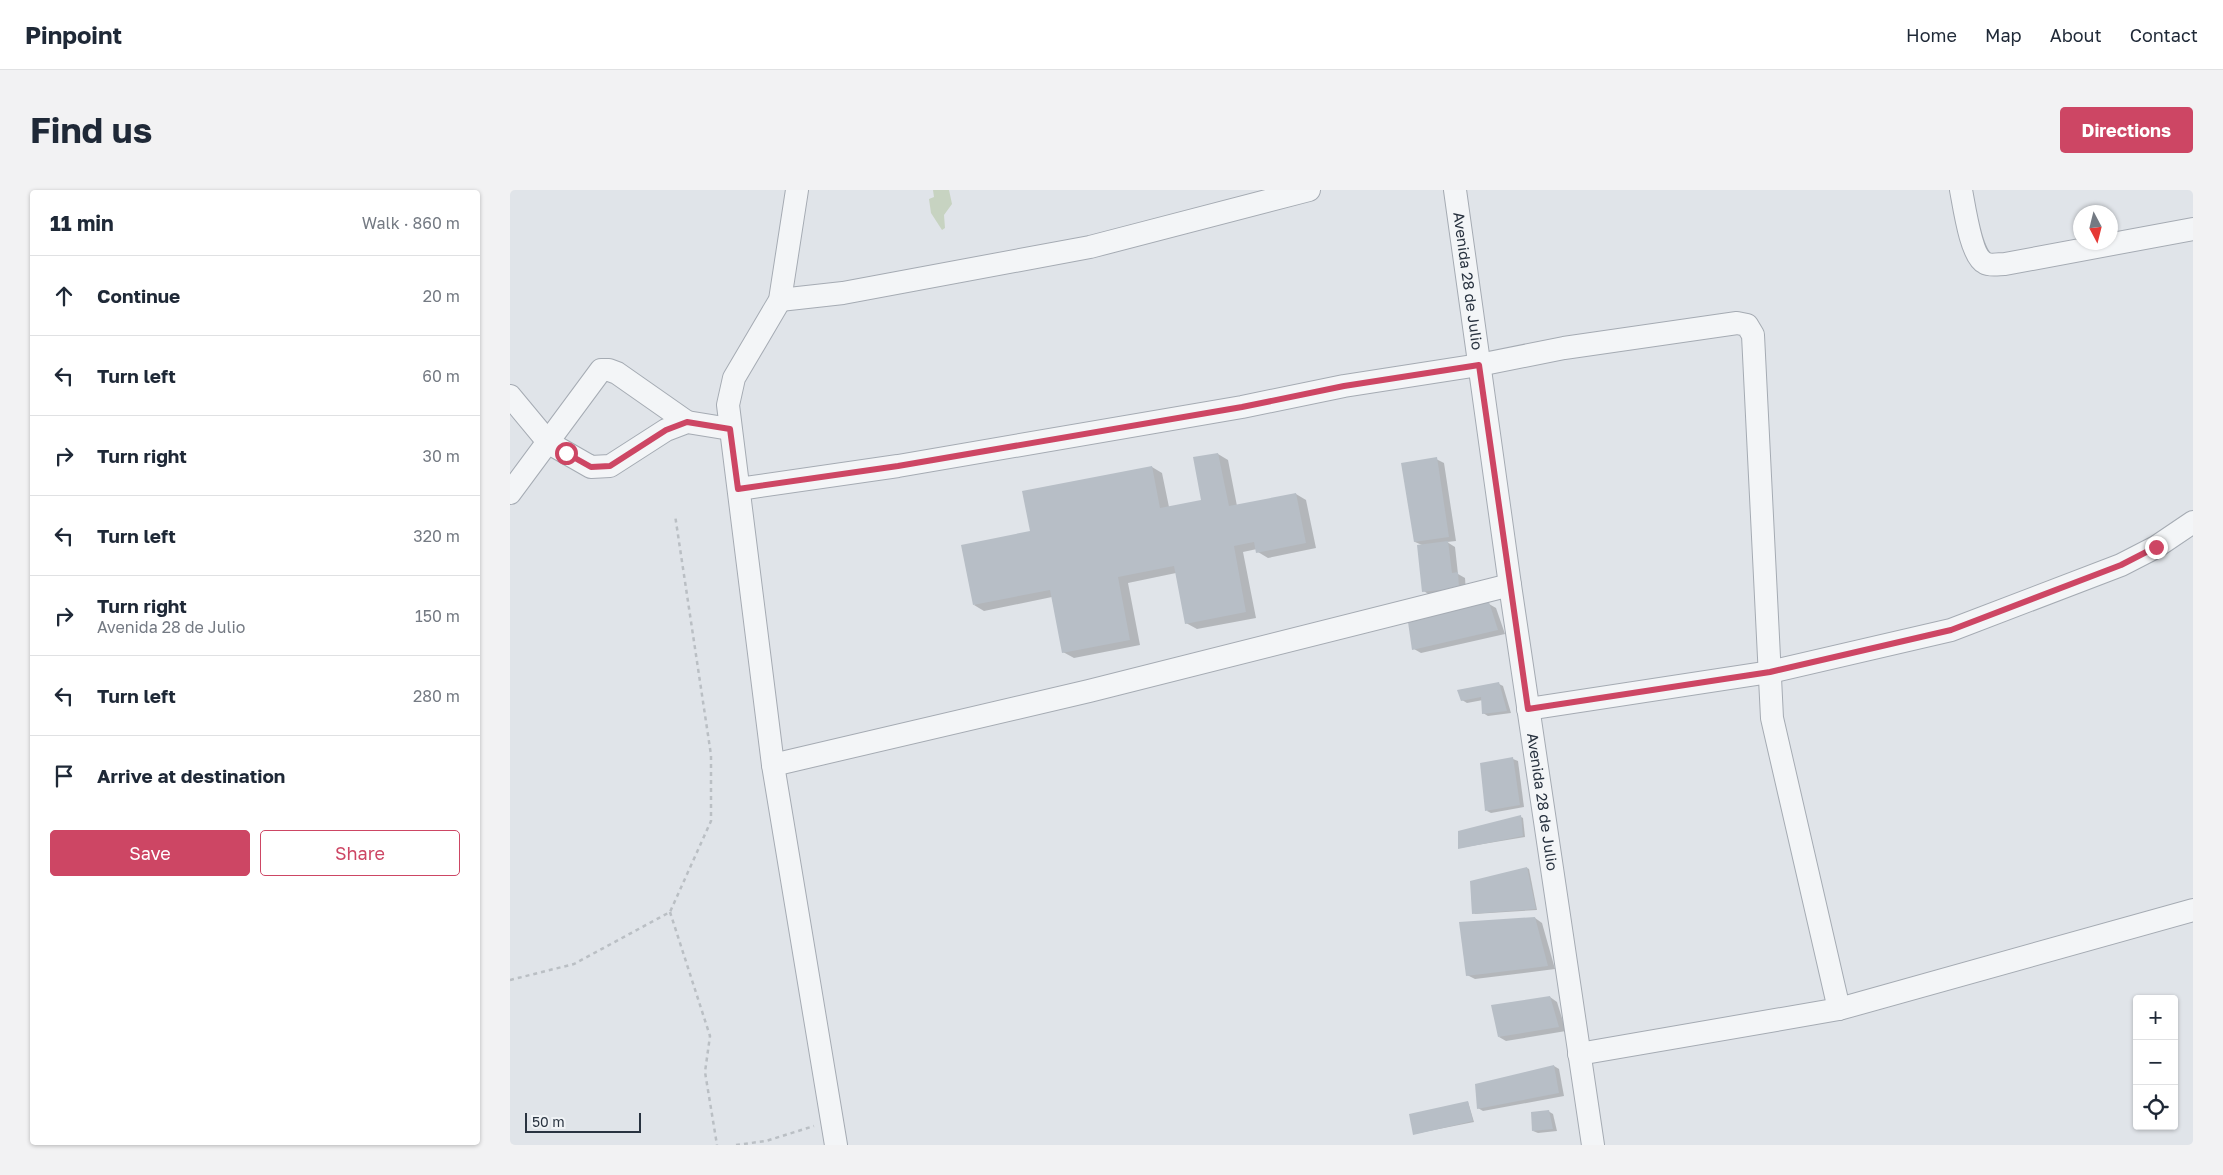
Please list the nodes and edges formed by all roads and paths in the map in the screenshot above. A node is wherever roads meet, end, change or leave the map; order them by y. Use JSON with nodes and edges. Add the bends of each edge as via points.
{"nodes":[{"id":1,"x":797,"y":190,"type":"edge"},
{"id":2,"x":1309,"y":190,"type":"edge"},
{"id":3,"x":1455,"y":190,"type":"edge"},
{"id":4,"x":1961,"y":190,"type":"edge"},
{"id":5,"x":2193,"y":229,"type":"edge"},
{"id":6,"x":780,"y":300,"type":"junction"},
{"id":7,"x":1479,"y":365,"type":"junction"},
{"id":8,"x":510,"y":396,"type":"edge"},
{"id":9,"x":687,"y":422,"type":"junction"},
{"id":10,"x":730,"y":429,"type":"junction"},
{"id":11,"x":549,"y":443,"type":"junction"},
{"id":12,"x":738,"y":489,"type":"junction"},
{"id":13,"x":510,"y":492,"type":"edge"},
{"id":14,"x":675,"y":515,"type":"dead end"},
{"id":15,"x":2193,"y":522,"type":"edge"},
{"id":16,"x":1510,"y":585,"type":"junction"},
{"id":17,"x":1770,"y":672,"type":"junction"},
{"id":18,"x":1528,"y":709,"type":"junction"},
{"id":19,"x":774,"y":765,"type":"junction"},
{"id":20,"x":2193,"y":910,"type":"edge"},
{"id":21,"x":670,"y":912,"type":"junction"},
{"id":22,"x":510,"y":980,"type":"edge"},
{"id":23,"x":1839,"y":1009,"type":"junction"},
{"id":24,"x":1579,"y":1054,"type":"junction"},
{"id":25,"x":832,"y":1120,"type":"junction"},
{"id":26,"x":717,"y":1145,"type":"edge"},
{"id":27,"x":736,"y":1145,"type":"edge"},
{"id":28,"x":836,"y":1145,"type":"edge"},
{"id":29,"x":1593,"y":1145,"type":"edge"}],
"edges":[{"from":1,"to":6,"type":"street"},
{"from":2,"to":6,"type":"street","via":[[1090,247],[843,293]]},
{"from":3,"to":7,"type":"street","name":"Avenida 28 de Julio"},
{"from":4,"to":5,"type":"street","via":[[1972,242],[1978,258],[1986,264],[2005,264]]},
{"from":6,"to":10,"type":"street","via":[[734,378],[728,405]]},
{"from":7,"to":12,"type":"street","via":[[898,466]]},
{"from":7,"to":16,"type":"street","name":"Avenida 28 de Julio"},
{"from":7,"to":17,"type":"street","via":[[1564,348],[1737,323],[1747,326],[1752,335]]},
{"from":8,"to":11,"type":"street"},
{"from":9,"to":10,"type":"street"},
{"from":9,"to":11,"type":"street","via":[[666,430],[610,466],[591,467]]},
{"from":9,"to":11,"type":"street","via":[[616,373],[601,370],[563,419]]},
{"from":10,"to":12,"type":"street"},
{"from":11,"to":13,"type":"street"},
{"from":12,"to":19,"type":"street"},
{"from":14,"to":21,"type":"path","via":[[711,755],[711,821]]},
{"from":15,"to":17,"type":"street","via":[[2121,565],[1951,630]]},
{"from":16,"to":18,"type":"street","name":"Avenida 28 de Julio"},
{"from":16,"to":19,"type":"street","via":[[1089,691]]},
{"from":17,"to":18,"type":"street"},
{"from":17,"to":23,"type":"street","via":[[1772,718]]},
{"from":18,"to":24,"type":"street","name":"Avenida 28 de Julio"},
{"from":19,"to":25,"type":"street"},
{"from":20,"to":23,"type":"street"},
{"from":21,"to":22,"type":"path","via":[[574,964]]},
{"from":21,"to":26,"type":"path","via":[[710,1036],[705,1072]]},
{"from":23,"to":24,"type":"street"},
{"from":24,"to":29,"type":"street","name":"Avenida 28 de Julio"},
{"from":25,"to":27,"type":"path","via":[[766,1140]]},
{"from":25,"to":28,"type":"street"}]}
